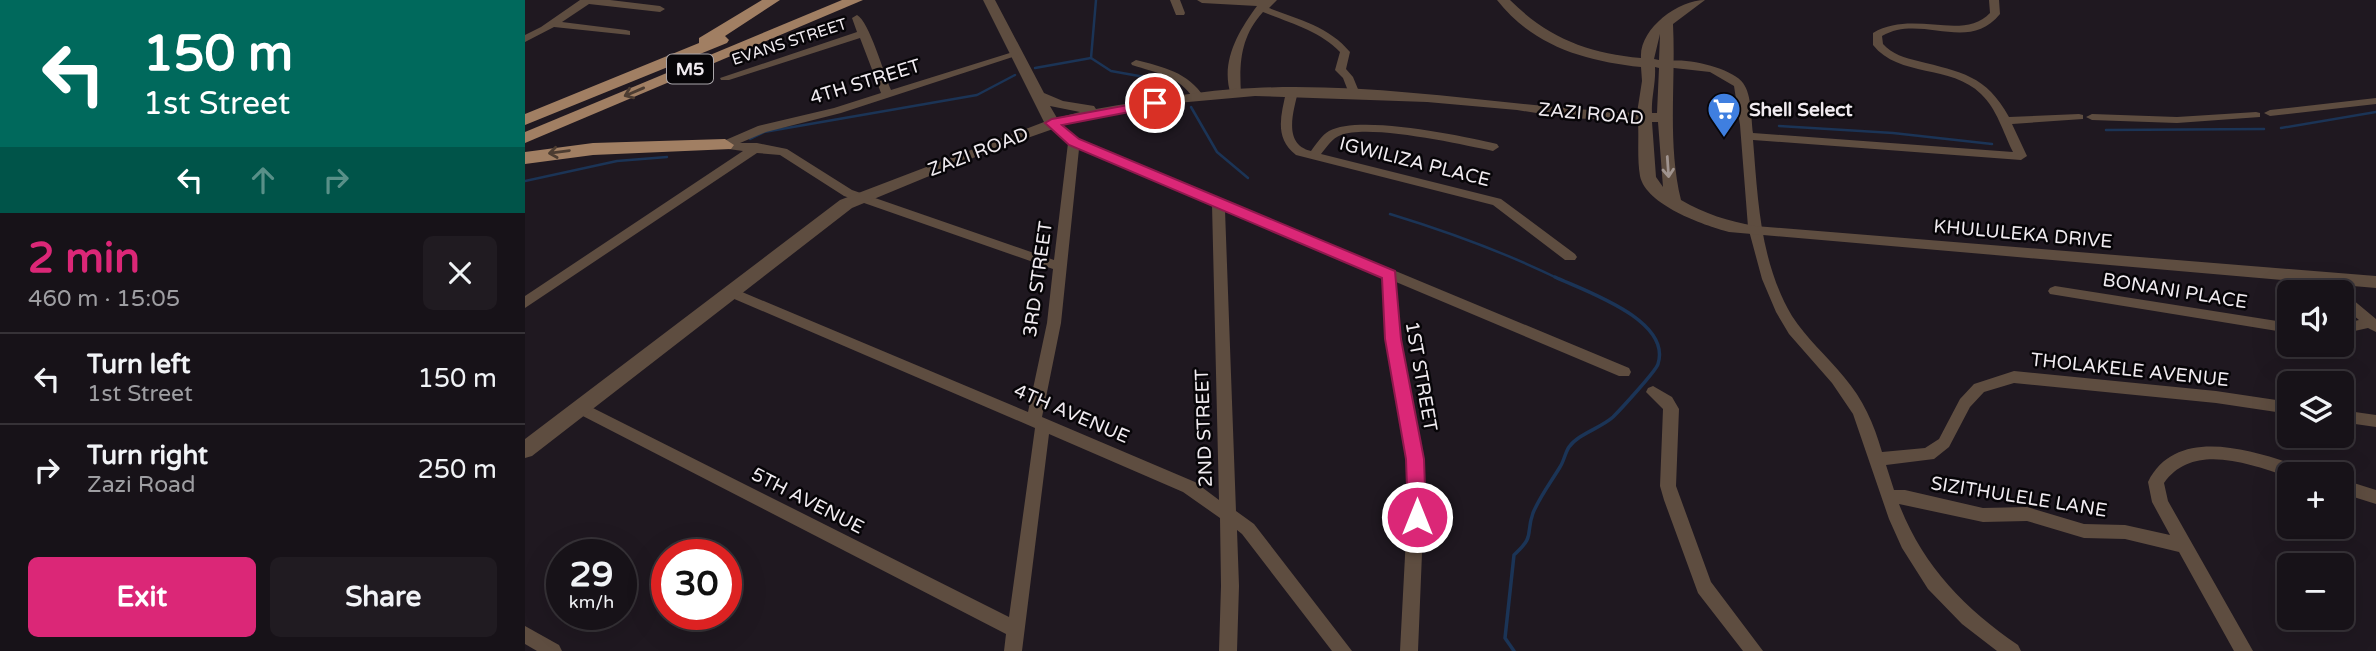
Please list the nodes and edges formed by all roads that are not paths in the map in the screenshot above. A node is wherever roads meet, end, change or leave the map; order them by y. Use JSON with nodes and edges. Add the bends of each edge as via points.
{"nodes":[{"id":1,"x":587,"y":0,"type":"edge"},
{"id":2,"x":772,"y":0,"type":"edge"},
{"id":3,"x":821,"y":0,"type":"edge"},
{"id":4,"x":855,"y":0,"type":"edge"},
{"id":5,"x":989,"y":0,"type":"edge"},
{"id":6,"x":1175,"y":0,"type":"edge"},
{"id":7,"x":1202,"y":0,"type":"edge"},
{"id":8,"x":1503,"y":0,"type":"edge"},
{"id":9,"x":1699,"y":0,"type":"edge"},
{"id":10,"x":1994,"y":0,"type":"edge"},
{"id":11,"x":1267,"y":4,"type":"edge"},
{"id":12,"x":660,"y":9,"type":"dead end"},
{"id":13,"x":1180,"y":13,"type":"dead end"},
{"id":14,"x":857,"y":18,"type":"dead end"},
{"id":15,"x":553,"y":24,"type":"junction"},
{"id":16,"x":1667,"y":25,"type":"junction"},
{"id":17,"x":626,"y":33,"type":"dead end"},
{"id":18,"x":864,"y":33,"type":"junction"},
{"id":19,"x":525,"y":39,"type":"edge"},
{"id":20,"x":1017,"y":54,"type":"junction"},
{"id":21,"x":1136,"y":63,"type":"dead end"},
{"id":22,"x":1647,"y":63,"type":"junction"},
{"id":23,"x":1665,"y":64,"type":"junction"},
{"id":24,"x":725,"y":78,"type":"dead end"},
{"id":25,"x":1292,"y":92,"type":"junction"},
{"id":26,"x":591,"y":93,"type":"junction"},
{"id":27,"x":1235,"y":93,"type":"junction"},
{"id":28,"x":1354,"y":94,"type":"junction"},
{"id":29,"x":887,"y":95,"type":"junction"},
{"id":30,"x":1038,"y":96,"type":"junction"},
{"id":31,"x":1198,"y":97,"type":"junction"},
{"id":32,"x":2376,"y":101,"type":"edge"},
{"id":33,"x":1108,"y":110,"type":"junction"},
{"id":34,"x":1644,"y":112,"type":"junction"},
{"id":35,"x":1665,"y":112,"type":"junction"},
{"id":36,"x":2270,"y":113,"type":"dead end"},
{"id":37,"x":2256,"y":115,"type":"dead end"},
{"id":38,"x":2079,"y":117,"type":"dead end"},
{"id":39,"x":2092,"y":117,"type":"dead end"},
{"id":40,"x":525,"y":120,"type":"edge"},
{"id":41,"x":2006,"y":121,"type":"junction"},
{"id":42,"x":1052,"y":123,"type":"junction"},
{"id":43,"x":1747,"y":136,"type":"junction"},
{"id":44,"x":525,"y":138,"type":"edge"},
{"id":45,"x":1074,"y":142,"type":"junction"},
{"id":46,"x":725,"y":145,"type":"junction"},
{"id":47,"x":757,"y":147,"type":"junction"},
{"id":48,"x":1493,"y":147,"type":"dead end"},
{"id":49,"x":1314,"y":155,"type":"junction"},
{"id":50,"x":525,"y":158,"type":"edge"},
{"id":51,"x":862,"y":196,"type":"junction"},
{"id":52,"x":1674,"y":202,"type":"junction"},
{"id":53,"x":1217,"y":203,"type":"junction"},
{"id":54,"x":1755,"y":231,"type":"junction"},
{"id":55,"x":1570,"y":257,"type":"dead end"},
{"id":56,"x":1059,"y":266,"type":"junction"},
{"id":57,"x":1389,"y":275,"type":"junction"},
{"id":58,"x":2279,"y":280,"type":"edge"},
{"id":59,"x":2376,"y":282,"type":"edge"},
{"id":60,"x":2354,"y":284,"type":"edge"},
{"id":61,"x":2055,"y":291,"type":"dead end"},
{"id":62,"x":730,"y":292,"type":"junction"},
{"id":63,"x":525,"y":303,"type":"edge"},
{"id":64,"x":2354,"y":308,"type":"edge"},
{"id":65,"x":2373,"y":325,"type":"edge"},
{"id":66,"x":2277,"y":326,"type":"edge"},
{"id":67,"x":2354,"y":327,"type":"edge"},
{"id":68,"x":1624,"y":372,"type":"dead end"},
{"id":69,"x":1653,"y":392,"type":"dead end"},
{"id":70,"x":2277,"y":406,"type":"edge"},
{"id":71,"x":580,"y":408,"type":"junction"},
{"id":72,"x":2354,"y":418,"type":"edge"},
{"id":73,"x":1038,"y":421,"type":"junction"},
{"id":74,"x":2376,"y":421,"type":"edge"},
{"id":75,"x":525,"y":450,"type":"edge"},
{"id":76,"x":1876,"y":459,"type":"junction"},
{"id":77,"x":2277,"y":467,"type":"edge"},
{"id":78,"x":2354,"y":490,"type":"edge"},
{"id":79,"x":1888,"y":497,"type":"junction"},
{"id":80,"x":2376,"y":497,"type":"edge"},
{"id":81,"x":1227,"y":514,"type":"junction"},
{"id":82,"x":2183,"y":545,"type":"junction"},
{"id":83,"x":1016,"y":630,"type":"junction"},
{"id":84,"x":525,"y":634,"type":"edge"},
{"id":85,"x":553,"y":651,"type":"edge"},
{"id":86,"x":1013,"y":651,"type":"edge"},
{"id":87,"x":1228,"y":651,"type":"edge"},
{"id":88,"x":1343,"y":651,"type":"edge"},
{"id":89,"x":1409,"y":651,"type":"edge"},
{"id":90,"x":1754,"y":651,"type":"edge"},
{"id":91,"x":2011,"y":651,"type":"edge"},
{"id":92,"x":2244,"y":651,"type":"edge"}],
"edges":[{"from":1,"to":12,"type":"street"},
{"from":1,"to":15,"type":"street"},
{"from":2,"to":26,"type":"main road","via":[[737,24]]},
{"from":3,"to":26,"type":"main road","number":"M5"},
{"from":4,"to":44,"type":"main road","number":"M5","one_way":true},
{"from":5,"to":20,"type":"street"},
{"from":6,"to":13,"type":"street"},
{"from":7,"to":11,"type":"street"},
{"from":8,"to":22,"type":"street","via":[[1568,50],[1595,58]]},
{"from":9,"to":16,"type":"street","name":"KHULULEKA DRIVE"},
{"from":10,"to":41,"type":"street","via":[[1995,14],[1986,25],[1888,28],[1876,41],[1898,60],[1945,69],[1976,83],[1998,103]]},
{"from":11,"to":27,"type":"street","via":[[1248,22],[1237,45]]},
{"from":11,"to":28,"type":"street","via":[[1339,45],[1345,52],[1340,70]]},
{"from":14,"to":18,"type":"street"},
{"from":15,"to":17,"type":"street"},
{"from":15,"to":19,"type":"street"},
{"from":16,"to":22,"type":"street","name":"KHULULEKA DRIVE","via":[[1654,32]]},
{"from":16,"to":23,"type":"street"},
{"from":18,"to":24,"type":"street","name":"EVANS STREET"},
{"from":18,"to":29,"type":"street"},
{"from":20,"to":29,"type":"street","name":"4TH STREET"},
{"from":20,"to":30,"type":"street"},
{"from":21,"to":31,"type":"street","via":[[1177,75]]},
{"from":22,"to":23,"type":"street"},
{"from":22,"to":34,"type":"street","name":"KHULULEKA DRIVE"},
{"from":23,"to":35,"type":"street"},
{"from":23,"to":43,"type":"street","via":[[1710,68],[1739,85]]},
{"from":25,"to":27,"type":"street","name":"ZAZI ROAD"},
{"from":25,"to":28,"type":"street","name":"ZAZI ROAD"},
{"from":25,"to":49,"type":"street","name":"IGWILIZA PLACE","via":[[1285,136],[1292,147]]},
{"from":26,"to":40,"type":"main road","number":"M5"},
{"from":27,"to":31,"type":"street","name":"ZAZI ROAD"},
{"from":28,"to":34,"type":"street","name":"ZAZI ROAD","via":[[1568,114]]},
{"from":29,"to":46,"type":"street","name":"4TH STREET","via":[[762,129]]},
{"from":30,"to":33,"type":"street","via":[[1071,108]]},
{"from":30,"to":42,"type":"street"},
{"from":31,"to":33,"type":"street","name":"ZAZI ROAD"},
{"from":32,"to":36,"type":"street"},
{"from":33,"to":42,"type":"street","name":"ZAZI ROAD"},
{"from":34,"to":35,"type":"street","name":"ZAZI ROAD"},
{"from":34,"to":52,"type":"street","name":"KHULULEKA DRIVE","via":[[1648,178],[1660,194]]},
{"from":35,"to":52,"type":"street","one_way":true},
{"from":37,"to":39,"type":"street","via":[[2177,120]]},
{"from":38,"to":41,"type":"street"},
{"from":41,"to":43,"type":"street","via":[[2021,156]]},
{"from":42,"to":45,"type":"street","name":"1ST STREET"},
{"from":42,"to":51,"type":"street","name":"ZAZI ROAD"},
{"from":43,"to":54,"type":"street"},
{"from":45,"to":53,"type":"street","name":"1ST STREET"},
{"from":45,"to":56,"type":"street","name":"3RD STREET"},
{"from":46,"to":47,"type":"street"},
{"from":46,"to":50,"type":"main road","one_way":true,"via":[[593,149]]},
{"from":47,"to":51,"type":"street","via":[[792,155],[848,193]]},
{"from":47,"to":63,"type":"street"},
{"from":48,"to":49,"type":"street","via":[[1424,134],[1352,130],[1334,133]]},
{"from":49,"to":55,"type":"street","name":"IGWILIZA PLACE","via":[[1497,202]]},
{"from":51,"to":56,"type":"street"},
{"from":51,"to":62,"type":"street","name":"ZAZI ROAD","via":[[824,219]]},
{"from":52,"to":54,"type":"street","name":"KHULULEKA DRIVE","via":[[1712,223]]},
{"from":53,"to":57,"type":"street","name":"1ST STREET"},
{"from":53,"to":81,"type":"street","name":"2ND STREET"},
{"from":54,"to":58,"type":"street","name":"KHULULEKA DRIVE"},
{"from":54,"to":76,"type":"street","via":[[1773,288],[1792,327],[1848,393]]},
{"from":56,"to":73,"type":"street","name":"3RD STREET"},
{"from":57,"to":68,"type":"street","name":"1ST STREET"},
{"from":57,"to":89,"type":"street","name":"1ST STREET","via":[[1393,339],[1417,480]]},
{"from":59,"to":60,"type":"street","name":"KHULULEKA DRIVE"},
{"from":61,"to":66,"type":"street","name":"BONANI PLACE"},
{"from":62,"to":71,"type":"street","name":"ZAZI ROAD"},
{"from":62,"to":73,"type":"street","name":"4TH AVENUE"},
{"from":64,"to":65,"type":"street"},
{"from":65,"to":67,"type":"street"},
{"from":69,"to":90,"type":"street","via":[[1671,409],[1668,486],[1698,572]]},
{"from":70,"to":76,"type":"street","name":"THOLAKELE AVENUE","via":[[2014,377],[1979,388],[1965,402],[1944,443],[1928,454]]},
{"from":71,"to":75,"type":"street","name":"ZAZI ROAD"},
{"from":71,"to":83,"type":"street","name":"5TH AVENUE"},
{"from":72,"to":74,"type":"street"},
{"from":73,"to":81,"type":"street","name":"4TH AVENUE","via":[[1189,487]]},
{"from":73,"to":83,"type":"street","name":"3RD STREET"},
{"from":76,"to":79,"type":"street"},
{"from":77,"to":82,"type":"street","via":[[2230,455],[2189,454],[2170,461],[2161,470],[2157,490]]},
{"from":78,"to":80,"type":"street"},
{"from":79,"to":82,"type":"street","name":"SIZITHULELE LANE","via":[[1983,515],[2027,514],[2084,531],[2125,532]]},
{"from":79,"to":91,"type":"street","via":[[1931,582],[1982,632]]},
{"from":81,"to":87,"type":"street","name":"2ND STREET"},
{"from":81,"to":88,"type":"street","name":"4TH AVENUE","via":[[1248,529]]},
{"from":82,"to":92,"type":"street"},
{"from":83,"to":86,"type":"street","name":"3RD STREET"},
{"from":84,"to":85,"type":"street"}]}
